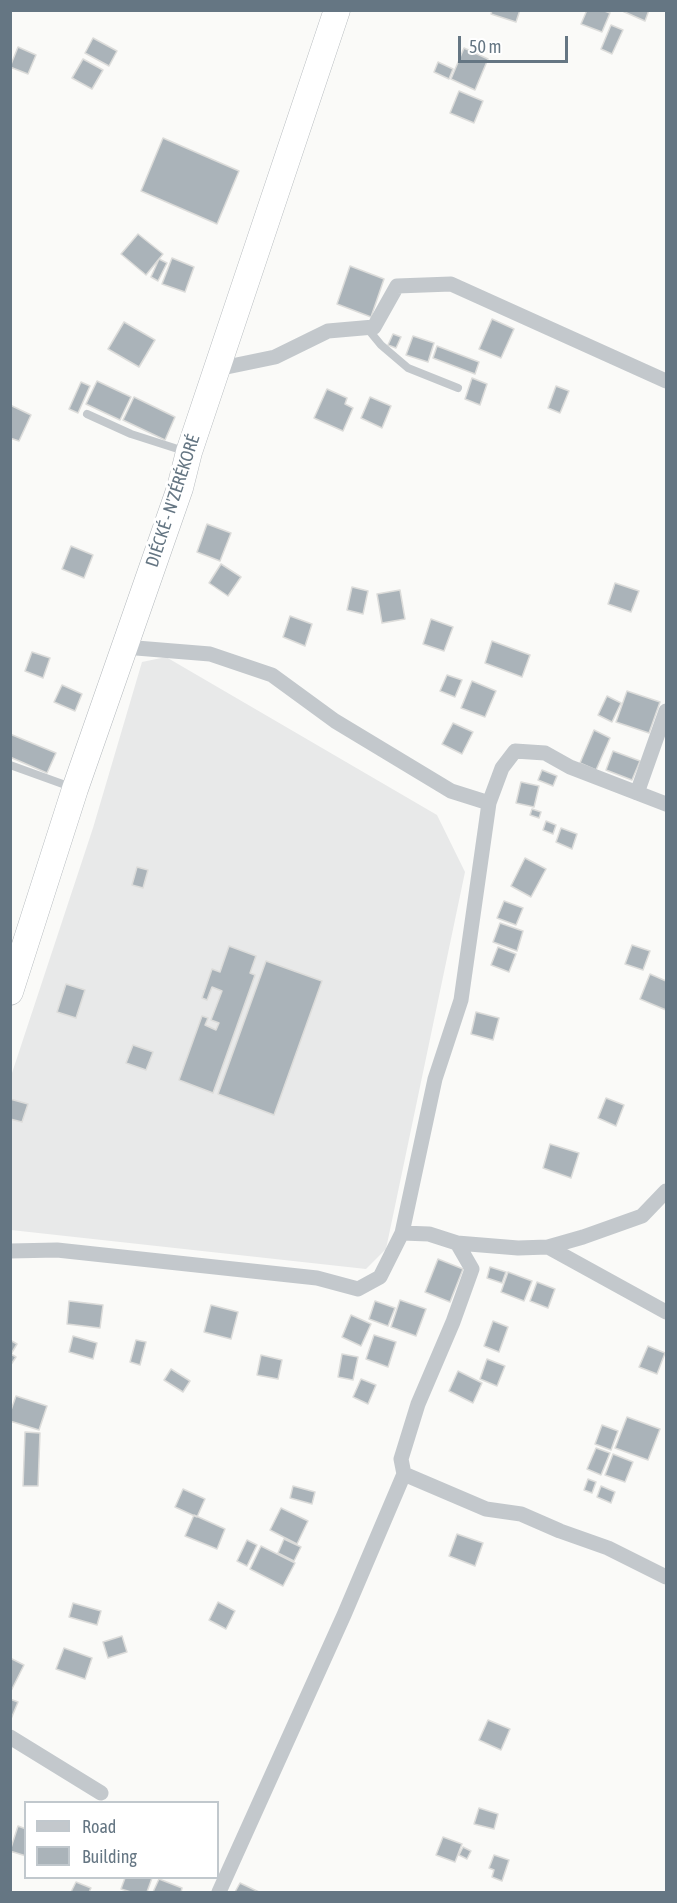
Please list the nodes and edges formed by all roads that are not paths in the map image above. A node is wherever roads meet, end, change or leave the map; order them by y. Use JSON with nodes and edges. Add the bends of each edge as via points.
{"nodes":[{"id":1,"x":336,"y":10,"type":"edge"},
{"id":2,"x":366,"y":328,"type":"junction"},
{"id":3,"x":217,"y":369,"type":"junction"},
{"id":4,"x":666,"y":381,"type":"edge"},
{"id":5,"x":458,"y":388,"type":"dead end"},
{"id":6,"x":87,"y":414,"type":"dead end"},
{"id":7,"x":189,"y":452,"type":"junction"},
{"id":8,"x":124,"y":647,"type":"junction"},
{"id":9,"x":666,"y":711,"type":"edge"},
{"id":10,"x":10,"y":765,"type":"edge"},
{"id":11,"x":75,"y":789,"type":"junction"},
{"id":12,"x":637,"y":793,"type":"junction"},
{"id":13,"x":489,"y":803,"type":"junction"},
{"id":14,"x":666,"y":804,"type":"edge"},
{"id":15,"x":10,"y":992,"type":"edge"},
{"id":16,"x":666,"y":1191,"type":"edge"},
{"id":17,"x":402,"y":1233,"type":"junction"},
{"id":18,"x":457,"y":1244,"type":"junction"},
{"id":19,"x":548,"y":1247,"type":"junction"},
{"id":20,"x":10,"y":1251,"type":"edge"},
{"id":21,"x":666,"y":1312,"type":"edge"},
{"id":22,"x":404,"y":1474,"type":"junction"},
{"id":23,"x":666,"y":1577,"type":"edge"},
{"id":24,"x":10,"y":1737,"type":"edge"},
{"id":25,"x":101,"y":1792,"type":"dead end"},
{"id":26,"x":219,"y":1893,"type":"edge"}],
"edges":[{"from":1,"to":3,"type":"highway","name":"DIÉCKÉ - N'ZÉRÉKORÉ"},
{"from":2,"to":3,"type":"street","via":[[328,332],[275,357]]},
{"from":2,"to":4,"type":"street","via":[[374,327],[397,286],[451,284]]},
{"from":2,"to":5,"type":"lane","via":[[408,368]]},
{"from":3,"to":7,"type":"highway","name":"DIÉCKÉ - N'ZÉRÉKORÉ"},
{"from":6,"to":7,"type":"lane","via":[[130,434]]},
{"from":7,"to":8,"type":"highway","name":"DIÉCKÉ - N'ZÉRÉKORÉ"},
{"from":8,"to":11,"type":"highway","name":"DIÉCKÉ - N'ZÉRÉKORÉ"},
{"from":8,"to":13,"type":"street","via":[[210,654],[272,675],[335,721],[451,791]]},
{"from":9,"to":12,"type":"street"},
{"from":10,"to":11,"type":"lane"},
{"from":11,"to":15,"type":"highway","name":"DIÉCKÉ - N'ZÉRÉKORÉ"},
{"from":12,"to":13,"type":"street","via":[[545,753],[515,751],[502,768]]},
{"from":12,"to":14,"type":"street"},
{"from":13,"to":17,"type":"street","via":[[461,1000],[435,1079]]},
{"from":16,"to":19,"type":"street","via":[[642,1216]]},
{"from":17,"to":18,"type":"street","via":[[429,1234]]},
{"from":17,"to":20,"type":"street","via":[[380,1277],[358,1289],[317,1278],[57,1250]]},
{"from":18,"to":19,"type":"street"},
{"from":18,"to":22,"type":"street","via":[[472,1269],[418,1404],[401,1459]]},
{"from":19,"to":21,"type":"street"},
{"from":22,"to":23,"type":"street","via":[[486,1509],[521,1514],[608,1548]]},
{"from":22,"to":26,"type":"street"},
{"from":24,"to":25,"type":"street"}]}
